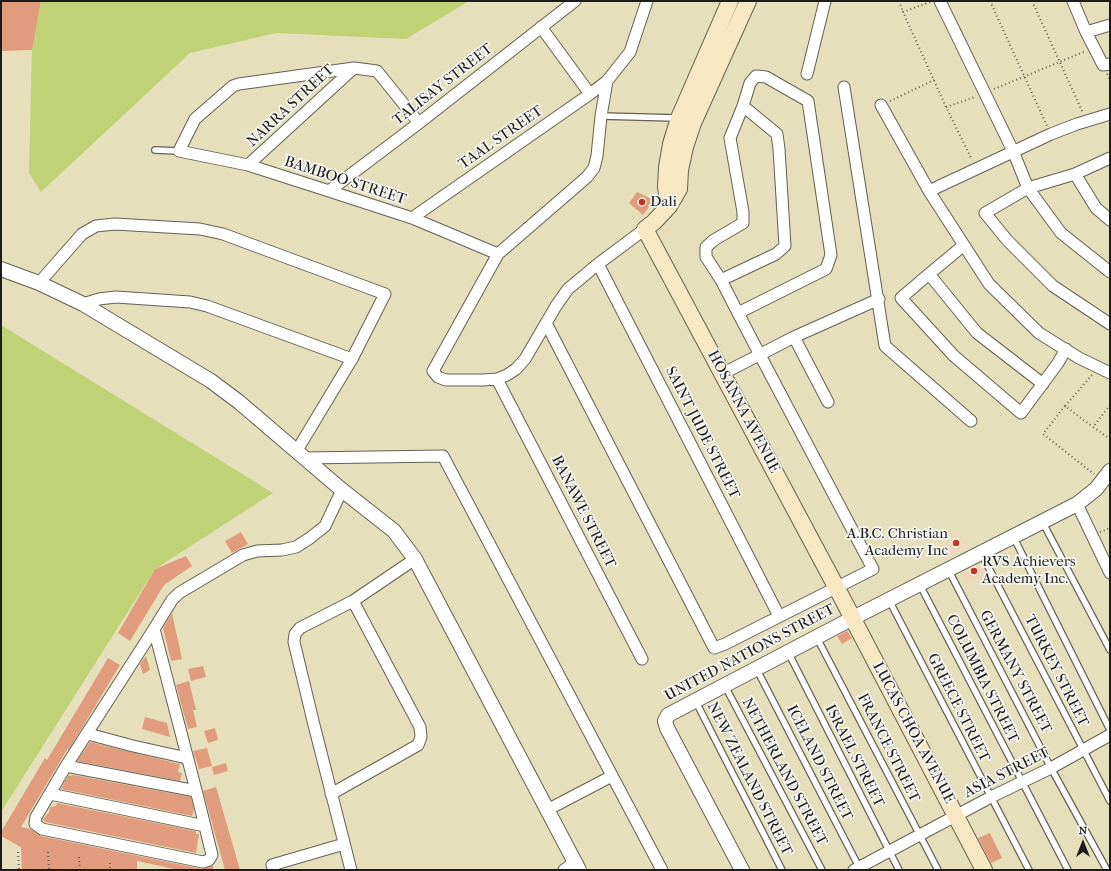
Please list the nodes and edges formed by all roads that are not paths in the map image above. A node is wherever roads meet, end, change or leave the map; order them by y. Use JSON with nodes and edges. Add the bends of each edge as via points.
{"nodes":[{"id":1,"x":575,"y":1,"type":"edge"},
{"id":2,"x":647,"y":1,"type":"edge"},
{"id":3,"x":730,"y":1,"type":"edge"},
{"id":4,"x":748,"y":1,"type":"edge"},
{"id":5,"x":825,"y":1,"type":"edge"},
{"id":6,"x":940,"y":1,"type":"edge"},
{"id":7,"x":1073,"y":1,"type":"edge"},
{"id":8,"x":1110,"y":25,"type":"edge"},
{"id":9,"x":541,"y":27,"type":"junction"},
{"id":10,"x":1086,"y":32,"type":"junction"},
{"id":11,"x":709,"y":48,"type":"junction"},
{"id":12,"x":723,"y":54,"type":"junction"},
{"id":13,"x":1110,"y":64,"type":"edge"},
{"id":14,"x":354,"y":68,"type":"junction"},
{"id":15,"x":807,"y":74,"type":"dead end"},
{"id":16,"x":607,"y":81,"type":"junction"},
{"id":17,"x":844,"y":87,"type":"dead end"},
{"id":18,"x":590,"y":94,"type":"junction"},
{"id":19,"x":881,"y":105,"type":"road end"},
{"id":20,"x":743,"y":106,"type":"junction"},
{"id":21,"x":1110,"y":114,"type":"edge"},
{"id":22,"x":601,"y":116,"type":"junction"},
{"id":23,"x":679,"y":118,"type":"junction"},
{"id":24,"x":420,"y":123,"type":"junction"},
{"id":25,"x":155,"y":150,"type":"dead end"},
{"id":26,"x":179,"y":151,"type":"junction"},
{"id":27,"x":1013,"y":151,"type":"junction"},
{"id":28,"x":1108,"y":161,"type":"edge"},
{"id":29,"x":248,"y":165,"type":"junction"},
{"id":30,"x":1075,"y":174,"type":"junction"},
{"id":31,"x":1028,"y":188,"type":"junction"},
{"id":32,"x":329,"y":191,"type":"junction"},
{"id":33,"x":929,"y":191,"type":"junction"},
{"id":34,"x":669,"y":206,"type":"junction"},
{"id":35,"x":412,"y":218,"type":"junction"},
{"id":36,"x":1110,"y":220,"type":"edge"},
{"id":37,"x":645,"y":229,"type":"junction"},
{"id":38,"x":964,"y":245,"type":"junction"},
{"id":39,"x":498,"y":254,"type":"junction"},
{"id":40,"x":598,"y":264,"type":"junction"},
{"id":41,"x":1,"y":269,"type":"edge"},
{"id":42,"x":1110,"y":272,"type":"edge"},
{"id":43,"x":929,"y":274,"type":"junction"},
{"id":44,"x":721,"y":280,"type":"junction"},
{"id":45,"x":39,"y":283,"type":"junction"},
{"id":46,"x":879,"y":300,"type":"junction"},
{"id":47,"x":83,"y":304,"type":"junction"},
{"id":48,"x":738,"y":313,"type":"junction"},
{"id":49,"x":546,"y":323,"type":"junction"},
{"id":50,"x":1110,"y":324,"type":"edge"},
{"id":51,"x":794,"y":337,"type":"junction"},
{"id":52,"x":1066,"y":349,"type":"junction"},
{"id":53,"x":760,"y":355,"type":"junction"},
{"id":54,"x":352,"y":360,"type":"junction"},
{"id":55,"x":1110,"y":373,"type":"edge"},
{"id":56,"x":722,"y":374,"type":"junction"},
{"id":57,"x":497,"y":379,"type":"junction"},
{"id":58,"x":1043,"y":384,"type":"junction"},
{"id":59,"x":828,"y":402,"type":"dead end"},
{"id":60,"x":971,"y":421,"type":"dead end"},
{"id":61,"x":300,"y":455,"type":"junction"},
{"id":62,"x":1103,"y":481,"type":"edge"},
{"id":63,"x":342,"y":490,"type":"junction"},
{"id":64,"x":1077,"y":504,"type":"junction"},
{"id":65,"x":1042,"y":521,"type":"junction"},
{"id":66,"x":1013,"y":536,"type":"junction"},
{"id":67,"x":981,"y":552,"type":"junction"},
{"id":68,"x":415,"y":559,"type":"junction"},
{"id":69,"x":948,"y":569,"type":"junction"},
{"id":70,"x":1110,"y":573,"type":"edge"},
{"id":71,"x":919,"y":584,"type":"junction"},
{"id":72,"x":839,"y":591,"type":"junction"},
{"id":73,"x":889,"y":599,"type":"junction"},
{"id":74,"x":354,"y":601,"type":"junction"},
{"id":75,"x":779,"y":616,"type":"junction"},
{"id":76,"x":853,"y":618,"type":"junction"},
{"id":77,"x":154,"y":629,"type":"junction"},
{"id":78,"x":817,"y":637,"type":"junction"},
{"id":79,"x":1110,"y":650,"type":"edge"},
{"id":80,"x":788,"y":652,"type":"junction"},
{"id":81,"x":642,"y":659,"type":"dead end"},
{"id":82,"x":756,"y":668,"type":"junction"},
{"id":83,"x":724,"y":684,"type":"junction"},
{"id":84,"x":695,"y":700,"type":"junction"},
{"id":85,"x":1110,"y":730,"type":"edge"},
{"id":86,"x":88,"y":734,"type":"junction"},
{"id":87,"x":1110,"y":735,"type":"edge"},
{"id":88,"x":1083,"y":750,"type":"junction"},
{"id":89,"x":187,"y":758,"type":"junction"},
{"id":90,"x":66,"y":766,"type":"junction"},
{"id":91,"x":1051,"y":768,"type":"junction"},
{"id":92,"x":612,"y":776,"type":"junction"},
{"id":93,"x":1021,"y":782,"type":"junction"},
{"id":94,"x":196,"y":792,"type":"junction"},
{"id":95,"x":50,"y":794,"type":"junction"},
{"id":96,"x":331,"y":794,"type":"junction"},
{"id":97,"x":991,"y":797,"type":"junction"},
{"id":98,"x":1110,"y":801,"type":"edge"},
{"id":99,"x":547,"y":810,"type":"junction"},
{"id":100,"x":956,"y":815,"type":"junction"},
{"id":101,"x":205,"y":826,"type":"junction"},
{"id":102,"x":920,"y":835,"type":"junction"},
{"id":103,"x":344,"y":844,"type":"junction"},
{"id":104,"x":889,"y":851,"type":"junction"},
{"id":105,"x":573,"y":867,"type":"edge"},
{"id":106,"x":858,"y":869,"type":"edge"},
{"id":107,"x":274,"y":870,"type":"edge"},
{"id":108,"x":351,"y":870,"type":"edge"},
{"id":109,"x":662,"y":870,"type":"edge"},
{"id":110,"x":742,"y":870,"type":"edge"},
{"id":111,"x":782,"y":870,"type":"edge"},
{"id":112,"x":822,"y":870,"type":"edge"},
{"id":113,"x":899,"y":870,"type":"edge"},
{"id":114,"x":938,"y":870,"type":"edge"},
{"id":115,"x":984,"y":870,"type":"edge"},
{"id":116,"x":1029,"y":870,"type":"edge"},
{"id":117,"x":1068,"y":870,"type":"edge"},
{"id":118,"x":1107,"y":870,"type":"edge"}],
"edges":[{"from":1,"to":9,"type":"street","name":"TALISAY STREET"},
{"from":2,"to":16,"type":"street","via":[[630,52]]},
{"from":3,"to":11,"type":"main road"},
{"from":4,"to":12,"type":"main road"},
{"from":5,"to":15,"type":"street"},
{"from":6,"to":27,"type":"street"},
{"from":7,"to":10,"type":"street"},
{"from":8,"to":10,"type":"street"},
{"from":9,"to":18,"type":"street"},
{"from":9,"to":24,"type":"street","name":"TALISAY STREET"},
{"from":10,"to":13,"type":"street","via":[[1103,66]]},
{"from":11,"to":12,"type":"main road"},
{"from":11,"to":23,"type":"main road"},
{"from":12,"to":34,"type":"main road","via":[[692,123],[680,170],[679,189]]},
{"from":14,"to":24,"type":"street","via":[[377,71]]},
{"from":14,"to":26,"type":"street","via":[[234,86],[195,119]]},
{"from":14,"to":29,"type":"street","name":"NARRA STREET"},
{"from":16,"to":18,"type":"street","name":"TAAL STREET"},
{"from":16,"to":22,"type":"street"},
{"from":17,"to":46,"type":"street"},
{"from":18,"to":35,"type":"street","name":"TAAL STREET"},
{"from":19,"to":33,"type":"street"},
{"from":20,"to":44,"type":"street","via":[[730,138],[743,223],[706,247],[706,257]]},
{"from":20,"to":44,"type":"street","via":[[777,134],[785,246],[776,254]]},
{"from":20,"to":48,"type":"street","via":[[750,83],[756,76],[766,77],[808,101],[831,255],[826,269]]},
{"from":21,"to":27,"type":"street","via":[[1051,134]]},
{"from":22,"to":23,"type":"lane"},
{"from":22,"to":39,"type":"street","via":[[594,168],[587,177]]},
{"from":23,"to":34,"type":"main road","via":[[667,167],[666,187]]},
{"from":24,"to":32,"type":"street","name":"TALISAY STREET"},
{"from":25,"to":26,"type":"lane"},
{"from":26,"to":29,"type":"street","name":"BAMBOO STREET"},
{"from":27,"to":31,"type":"street"},
{"from":27,"to":33,"type":"street"},
{"from":28,"to":30,"type":"street"},
{"from":29,"to":32,"type":"street","name":"BAMBOO STREET"},
{"from":30,"to":31,"type":"street"},
{"from":30,"to":36,"type":"street","via":[[1096,208]]},
{"from":31,"to":42,"type":"street","via":[[1061,233]]},
{"from":31,"to":50,"type":"street","via":[[985,213],[1007,240],[1053,286]]},
{"from":32,"to":35,"type":"street","name":"BAMBOO STREET"},
{"from":33,"to":38,"type":"street"},
{"from":34,"to":37,"type":"main road"},
{"from":35,"to":39,"type":"street","name":"BAMBOO STREET"},
{"from":37,"to":40,"type":"street"},
{"from":37,"to":56,"type":"main road","name":"HOSANNA AVENUE"},
{"from":38,"to":43,"type":"street"},
{"from":38,"to":52,"type":"street","via":[[989,284],[1039,333]]},
{"from":39,"to":57,"type":"street","via":[[433,371],[438,377],[446,380]]},
{"from":40,"to":49,"type":"street","via":[[568,289]]},
{"from":40,"to":75,"type":"street","name":"SAINT JUDE STREET"},
{"from":41,"to":45,"type":"street"},
{"from":43,"to":58,"type":"street","via":[[977,333]]},
{"from":43,"to":58,"type":"street","via":[[901,298],[954,356],[1022,413]]},
{"from":44,"to":48,"type":"street"},
{"from":45,"to":47,"type":"street"},
{"from":45,"to":54,"type":"street","via":[[82,234],[96,226],[115,224],[200,229],[224,234],[385,294]]},
{"from":46,"to":51,"type":"street"},
{"from":46,"to":60,"type":"street","via":[[885,346]]},
{"from":47,"to":54,"type":"street","via":[[116,297],[190,302]]},
{"from":47,"to":61,"type":"street","via":[[211,381]]},
{"from":48,"to":53,"type":"street"},
{"from":49,"to":57,"type":"street","via":[[525,359],[516,369]]},
{"from":49,"to":75,"type":"street","via":[[714,648]]},
{"from":51,"to":53,"type":"street"},
{"from":51,"to":59,"type":"street"},
{"from":52,"to":55,"type":"street"},
{"from":52,"to":58,"type":"street"},
{"from":53,"to":56,"type":"street"},
{"from":53,"to":72,"type":"street","via":[[873,569]]},
{"from":54,"to":61,"type":"street"},
{"from":56,"to":72,"type":"main road","name":"HOSANNA AVENUE"},
{"from":57,"to":81,"type":"street","name":"BANAWE STREET"},
{"from":61,"to":63,"type":"street"},
{"from":61,"to":92,"type":"street","via":[[443,456]]},
{"from":62,"to":64,"type":"street","name":"UNITED NATIONS STREET"},
{"from":63,"to":68,"type":"street","via":[[394,531]]},
{"from":63,"to":77,"type":"street","via":[[325,526],[310,538],[296,547],[257,551],[236,558],[179,593]]},
{"from":64,"to":65,"type":"street","name":"UNITED NATIONS STREET"},
{"from":64,"to":70,"type":"street"},
{"from":65,"to":66,"type":"street","name":"UNITED NATIONS STREET"},
{"from":65,"to":79,"type":"lane"},
{"from":66,"to":67,"type":"street","name":"UNITED NATIONS STREET"},
{"from":66,"to":85,"type":"lane"},
{"from":67,"to":69,"type":"street","name":"UNITED NATIONS STREET"},
{"from":67,"to":88,"type":"lane","name":"TURKEY STREET"},
{"from":68,"to":74,"type":"street"},
{"from":68,"to":99,"type":"street"},
{"from":69,"to":71,"type":"street","name":"UNITED NATIONS STREET"},
{"from":69,"to":91,"type":"lane","name":"GERMANY STREET"},
{"from":71,"to":73,"type":"street","name":"UNITED NATIONS STREET"},
{"from":71,"to":93,"type":"lane","name":"COLUMBIA STREET"},
{"from":72,"to":75,"type":"street"},
{"from":72,"to":76,"type":"main road","name":"LUCAS CHOA AVENUE"},
{"from":73,"to":76,"type":"street","name":"UNITED NATIONS STREET"},
{"from":73,"to":97,"type":"lane","name":"GREECE STREET"},
{"from":74,"to":96,"type":"street","via":[[300,628],[295,634],[294,642]]},
{"from":74,"to":96,"type":"street","via":[[420,727],[421,737],[418,745]]},
{"from":76,"to":78,"type":"street","name":"UNITED NATIONS STREET"},
{"from":76,"to":100,"type":"main road","name":"LUCAS CHOA AVENUE"},
{"from":77,"to":86,"type":"street"},
{"from":77,"to":89,"type":"street"},
{"from":78,"to":80,"type":"street","name":"UNITED NATIONS STREET"},
{"from":78,"to":102,"type":"lane","name":"FRANCE STREET"},
{"from":80,"to":82,"type":"street","name":"UNITED NATIONS STREET"},
{"from":80,"to":104,"type":"lane","name":"ISRAEL STREET"},
{"from":82,"to":83,"type":"street","name":"UNITED NATIONS STREET"},
{"from":82,"to":106,"type":"lane","name":"ICELAND STREET"},
{"from":83,"to":84,"type":"street","name":"UNITED NATIONS STREET"},
{"from":83,"to":112,"type":"lane","name":"NETHERLAND STREET"},
{"from":84,"to":110,"type":"street","name":"UNITED NATIONS STREET","via":[[668,715],[665,721]]},
{"from":84,"to":111,"type":"lane","name":"NEW ZEALAND STREET"},
{"from":86,"to":89,"type":"street"},
{"from":86,"to":90,"type":"street"},
{"from":87,"to":88,"type":"street","name":"ASIA STREET"},
{"from":88,"to":91,"type":"street","name":"ASIA STREET"},
{"from":88,"to":98,"type":"lane","name":"TURKEY STREET"},
{"from":89,"to":94,"type":"street"},
{"from":90,"to":94,"type":"street"},
{"from":90,"to":95,"type":"street"},
{"from":91,"to":93,"type":"street","name":"ASIA STREET"},
{"from":91,"to":118,"type":"lane","name":"GERMANY STREET"},
{"from":92,"to":99,"type":"street"},
{"from":92,"to":109,"type":"street"},
{"from":93,"to":97,"type":"street","name":"ASIA STREET"},
{"from":93,"to":117,"type":"lane","name":"COLUMBIA STREET"},
{"from":94,"to":101,"type":"street"},
{"from":95,"to":101,"type":"street"},
{"from":95,"to":101,"type":"street","via":[[36,816],[35,824],[42,829],[203,862],[209,860],[212,855]]},
{"from":96,"to":103,"type":"street"},
{"from":97,"to":100,"type":"street","name":"ASIA STREET"},
{"from":97,"to":116,"type":"lane","name":"GREECE STREET"},
{"from":99,"to":105,"type":"street"},
{"from":100,"to":102,"type":"street","name":"ASIA STREET"},
{"from":100,"to":115,"type":"main road","name":"LUCAS CHOA AVENUE"},
{"from":102,"to":104,"type":"street","name":"ASIA STREET"},
{"from":102,"to":114,"type":"lane","name":"FRANCE STREET"},
{"from":103,"to":107,"type":"street","via":[[272,865]]},
{"from":103,"to":108,"type":"street"},
{"from":104,"to":106,"type":"street","name":"ASIA STREET"},
{"from":104,"to":113,"type":"lane","name":"ISRAEL STREET"}]}
